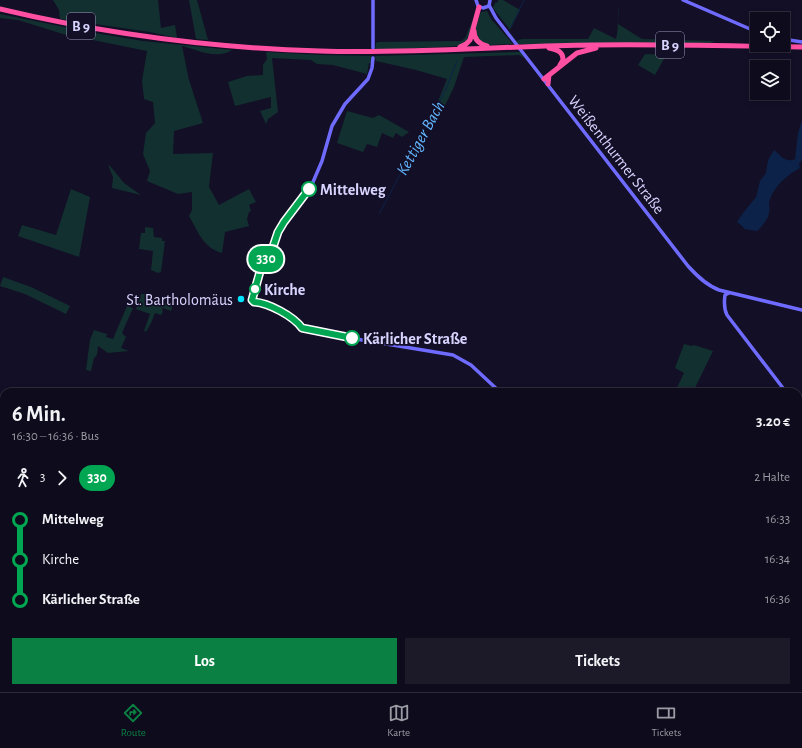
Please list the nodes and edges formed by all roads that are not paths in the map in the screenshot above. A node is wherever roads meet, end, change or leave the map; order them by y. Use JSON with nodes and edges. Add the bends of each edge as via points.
{"nodes":[{"id":1,"x":373,"y":0,"type":"edge"},
{"id":2,"x":476,"y":0,"type":"edge"},
{"id":3,"x":490,"y":0,"type":"edge"},
{"id":4,"x":683,"y":0,"type":"edge"},
{"id":5,"x":490,"y":5,"type":"junction"},
{"id":6,"x":483,"y":8,"type":"junction"},
{"id":7,"x":0,"y":10,"type":"edge"},
{"id":8,"x":496,"y":18,"type":"junction"},
{"id":9,"x":750,"y":29,"type":"edge"},
{"id":10,"x":790,"y":40,"type":"edge"},
{"id":11,"x":802,"y":42,"type":"edge"},
{"id":12,"x":492,"y":47,"type":"junction"},
{"id":13,"x":373,"y":48,"type":"dead end"},
{"id":14,"x":514,"y":48,"type":"junction"},
{"id":15,"x":525,"y":48,"type":"junction"},
{"id":16,"x":549,"y":48,"type":"junction"},
{"id":17,"x":596,"y":48,"type":"junction"},
{"id":18,"x":802,"y":48,"type":"edge"},
{"id":19,"x":453,"y":49,"type":"junction"},
{"id":20,"x":321,"y":53,"type":"junction"},
{"id":21,"x":374,"y":58,"type":"dead end"},
{"id":22,"x":549,"y":75,"type":"junction"},
{"id":23,"x":544,"y":78,"type":"junction"},
{"id":24,"x":548,"y":84,"type":"junction"},
{"id":25,"x":719,"y":290,"type":"junction"},
{"id":26,"x":729,"y":293,"type":"junction"},
{"id":27,"x":725,"y":299,"type":"junction"},
{"id":28,"x":725,"y":304,"type":"junction"},
{"id":29,"x":802,"y":310,"type":"edge"},
{"id":30,"x":496,"y":388,"type":"edge"},
{"id":31,"x":783,"y":388,"type":"edge"}],
"edges":[{"from":1,"to":13,"type":"street"},
{"from":2,"to":6,"type":"street"},
{"from":3,"to":5,"type":"street"},
{"from":4,"to":9,"type":"street"},
{"from":5,"to":6,"type":"street"},
{"from":5,"to":8,"type":"street","name":"Weißenthurmer Straße"},
{"from":6,"to":8,"type":"street","name":"Weißenthurmer Straße"},
{"from":6,"to":12,"type":"highway","via":[[474,35],[479,43]]},
{"from":6,"to":19,"type":"highway","via":[[470,40]]},
{"from":7,"to":20,"type":"highway","number":"B 9","via":[[162,40]]},
{"from":8,"to":23,"type":"street","name":"Weißenthurmer Straße"},
{"from":10,"to":11,"type":"street"},
{"from":12,"to":14,"type":"highway","number":"B 9"},
{"from":12,"to":19,"type":"highway","number":"B 9"},
{"from":14,"to":15,"type":"highway","number":"B 9"},
{"from":14,"to":20,"type":"highway","number":"B 9","via":[[400,54]]},
{"from":15,"to":16,"type":"highway","number":"B 9"},
{"from":15,"to":18,"type":"highway","number":"B 9","via":[[656,45]]},
{"from":16,"to":17,"type":"highway","number":"B 9"},
{"from":16,"to":23,"type":"highway","via":[[560,52],[563,60]]},
{"from":17,"to":18,"type":"highway","number":"B 9"},
{"from":17,"to":22,"type":"highway","number":"B 9","via":[[577,53]]},
{"from":19,"to":20,"type":"highway","number":"B 9"},
{"from":21,"to":30,"type":"street","via":[[368,78],[345,104],[332,126],[313,182],[284,222],[261,268],[252,300],[276,308],[302,328],[444,352],[463,359]]},
{"from":22,"to":23,"type":"highway","number":"B 9"},
{"from":22,"to":24,"type":"highway"},
{"from":23,"to":24,"type":"street","name":"Weißenthurmer Straße"},
{"from":24,"to":25,"type":"street","name":"Weißenthurmer Straße","via":[[693,272],[704,283]]},
{"from":25,"to":26,"type":"street","name":"Weißenthurmer Straße"},
{"from":25,"to":27,"type":"street"},
{"from":26,"to":27,"type":"street","via":[[725,295]]},
{"from":26,"to":28,"type":"street"},
{"from":26,"to":29,"type":"street","name":"Weißenthurmer Straße"},
{"from":27,"to":28,"type":"street"},
{"from":28,"to":31,"type":"street","via":[[730,319]]}]}
